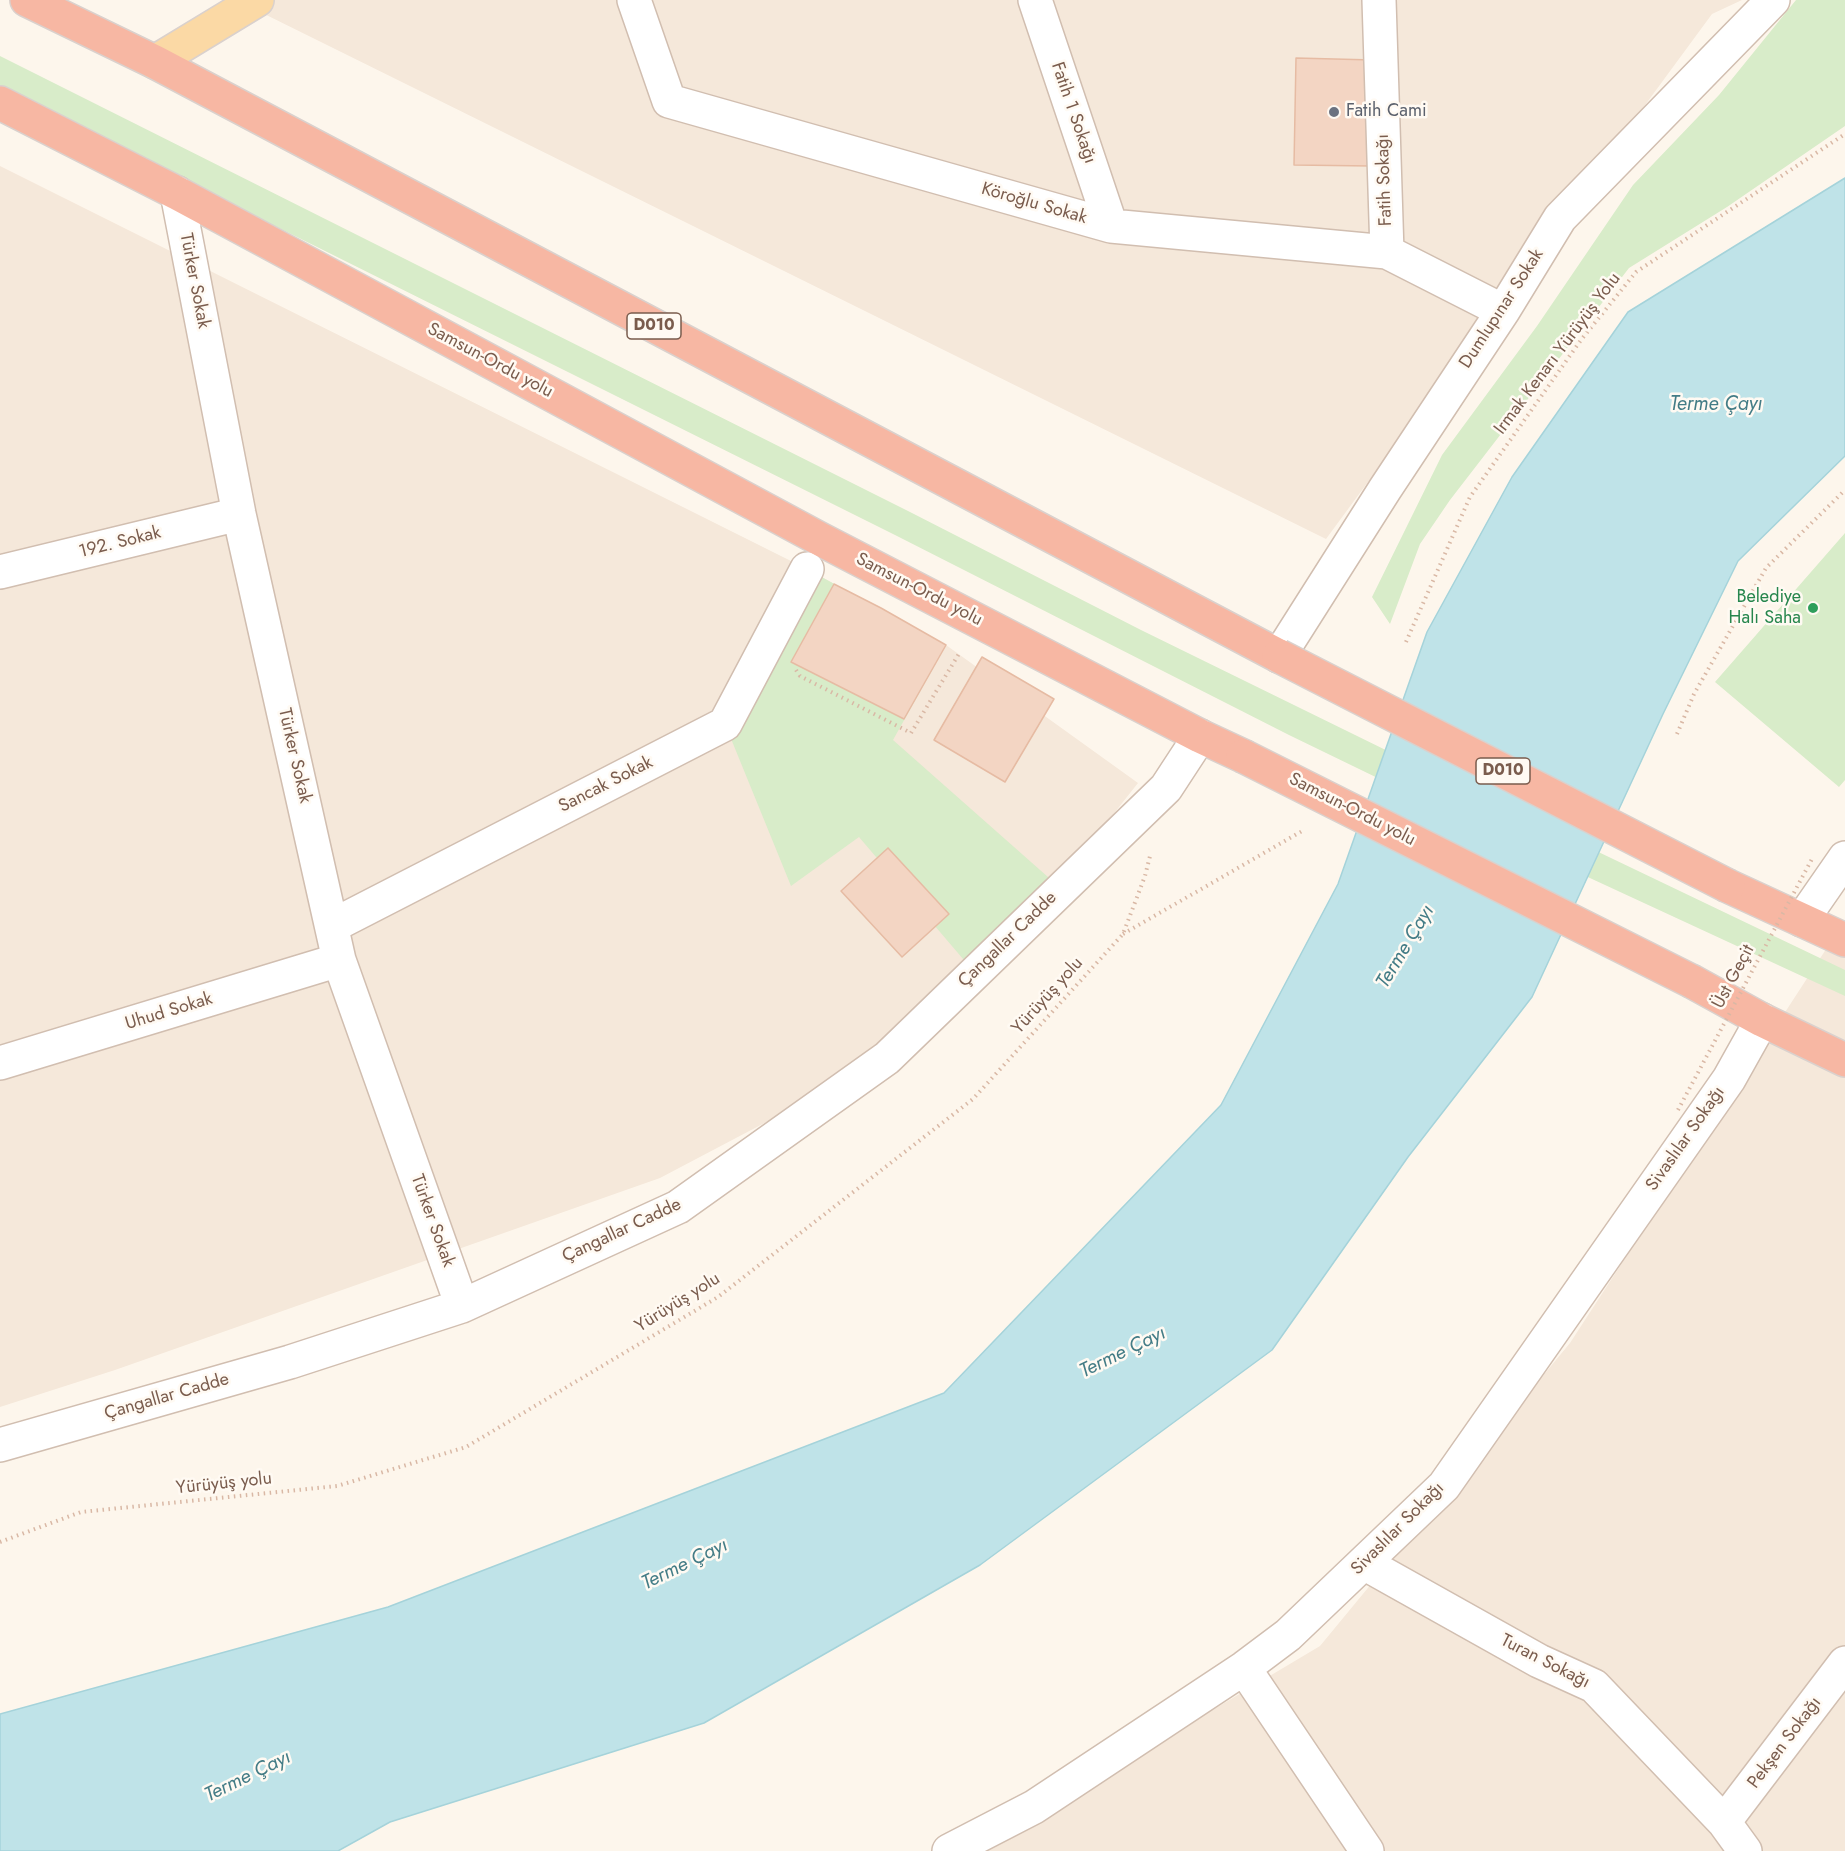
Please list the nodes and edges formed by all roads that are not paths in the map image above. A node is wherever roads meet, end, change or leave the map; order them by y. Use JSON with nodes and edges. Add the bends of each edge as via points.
{"nodes":[{"id":1,"x":27,"y":0,"type":"edge"},
{"id":2,"x":257,"y":0,"type":"edge"},
{"id":3,"x":634,"y":0,"type":"edge"},
{"id":4,"x":1035,"y":0,"type":"edge"},
{"id":5,"x":1379,"y":0,"type":"edge"},
{"id":6,"x":1773,"y":0,"type":"edge"},
{"id":7,"x":1743,"y":13,"type":"edge"},
{"id":8,"x":155,"y":62,"type":"junction"},
{"id":9,"x":0,"y":104,"type":"edge"},
{"id":10,"x":177,"y":193,"type":"junction"},
{"id":11,"x":1111,"y":225,"type":"junction"},
{"id":12,"x":1387,"y":252,"type":"junction"},
{"id":13,"x":1503,"y":311,"type":"junction"},
{"id":14,"x":239,"y":514,"type":"junction"},
{"id":15,"x":807,"y":569,"type":"dead end"},
{"id":16,"x":0,"y":572,"type":"edge"},
{"id":17,"x":1279,"y":656,"type":"junction"},
{"id":18,"x":1200,"y":736,"type":"junction"},
{"id":19,"x":1829,"y":857,"type":"edge"},
{"id":20,"x":1802,"y":920,"type":"junction"},
{"id":21,"x":332,"y":926,"type":"junction"},
{"id":22,"x":1845,"y":940,"type":"edge"},
{"id":23,"x":339,"y":960,"type":"junction"},
{"id":24,"x":1762,"y":1020,"type":"junction"},
{"id":25,"x":1845,"y":1060,"type":"edge"},
{"id":26,"x":0,"y":1063,"type":"edge"},
{"id":27,"x":462,"y":1306,"type":"junction"},
{"id":28,"x":0,"y":1445,"type":"edge"},
{"id":29,"x":1364,"y":1563,"type":"junction"},
{"id":30,"x":1244,"y":1668,"type":"junction"},
{"id":31,"x":1842,"y":1675,"type":"edge"},
{"id":32,"x":1724,"y":1822,"type":"junction"},
{"id":33,"x":949,"y":1851,"type":"edge"},
{"id":34,"x":1367,"y":1851,"type":"edge"},
{"id":35,"x":1745,"y":1851,"type":"edge"}],
"edges":[{"from":1,"to":8,"type":"highway","number":"D010"},
{"from":2,"to":8,"type":"main road"},
{"from":3,"to":11,"type":"street","name":"Köroğlu Sokak","via":[[669,101]]},
{"from":4,"to":11,"type":"street","name":"Fatih 1 Sokağı"},
{"from":5,"to":12,"type":"street","name":"Fatih Sokağı"},
{"from":6,"to":7,"type":"street","name":"Dumlupınar Sokak"},
{"from":7,"to":13,"type":"street","name":"Dumlupınar Sokak","via":[[1560,219]]},
{"from":8,"to":17,"type":"highway","number":"D010"},
{"from":9,"to":10,"type":"highway","name":"Samsun-Ordu yolu"},
{"from":10,"to":14,"type":"street","name":"Türker Sokak"},
{"from":10,"to":18,"type":"highway","name":"Samsun-Ordu yolu","via":[[808,532]]},
{"from":11,"to":12,"type":"street","name":"Köroğlu Sokak"},
{"from":12,"to":13,"type":"street","name":"Köroğlu Sokak"},
{"from":13,"to":17,"type":"street","name":"Dumlupınar Sokak"},
{"from":14,"to":16,"type":"street","name":"192. Sokak"},
{"from":14,"to":21,"type":"street","name":"Türker Sokak"},
{"from":15,"to":21,"type":"street","name":"Sancak Sokak","via":[[725,723]]},
{"from":17,"to":20,"type":"highway","number":"D010","bridge":true},
{"from":18,"to":24,"type":"highway","name":"Samsun-Ordu yolu","bridge":true,"via":[[1694,982]]},
{"from":18,"to":27,"type":"street","name":"Çangallar Cadde","via":[[1166,788],[887,1058],[678,1207]]},
{"from":19,"to":20,"type":"street"},
{"from":20,"to":22,"type":"highway","number":"D010"},
{"from":21,"to":23,"type":"street","name":"Türker Sokak"},
{"from":23,"to":26,"type":"street","name":"Uhud Sokak"},
{"from":23,"to":27,"type":"street","name":"Türker Sokak"},
{"from":24,"to":25,"type":"highway","name":"Samsun-Ordu yolu"},
{"from":24,"to":29,"type":"street","name":"Sivaslılar Sokağı","via":[[1729,1079],[1444,1486]]},
{"from":27,"to":28,"type":"street","name":"Çangallar Cadde","via":[[290,1362]]},
{"from":29,"to":30,"type":"street","name":"Sivaslılar Sokağı","via":[[1288,1635]]},
{"from":29,"to":32,"type":"street","name":"Turan Sokağı","via":[[1539,1661],[1594,1686]]},
{"from":30,"to":33,"type":"street","name":"Sivaslılar Sokağı","via":[[1034,1807]]},
{"from":30,"to":34,"type":"street"},
{"from":31,"to":32,"type":"street","name":"Pekşen Sokağı"},
{"from":32,"to":35,"type":"street","name":"Turan Sokağı"}]}
